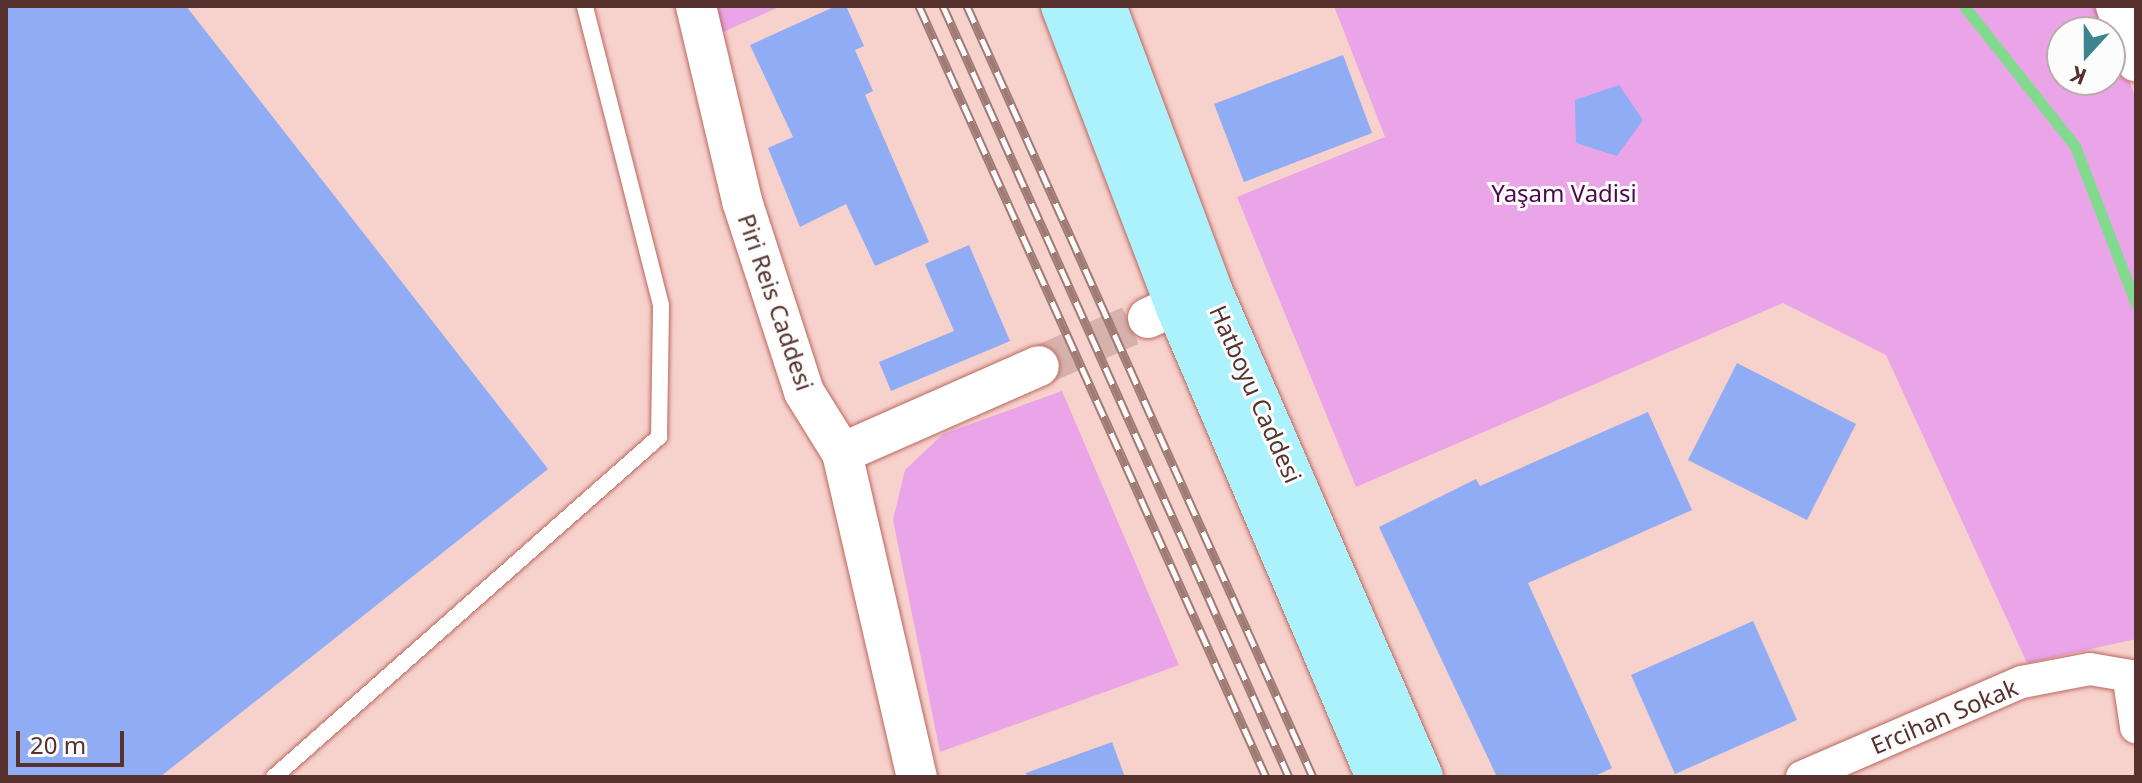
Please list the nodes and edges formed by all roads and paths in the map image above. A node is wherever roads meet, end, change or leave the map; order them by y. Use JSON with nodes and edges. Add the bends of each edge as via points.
{"nodes":[{"id":1,"x":585,"y":6,"type":"edge"},
{"id":2,"x":696,"y":6,"type":"edge"},
{"id":3,"x":1063,"y":6,"type":"edge"},
{"id":4,"x":1104,"y":6,"type":"edge"},
{"id":5,"x":2116,"y":6,"type":"edge"},
{"id":6,"x":2136,"y":61,"type":"edge"},
{"id":7,"x":1178,"y":305,"type":"junction"},
{"id":8,"x":1039,"y":366,"type":"tunnel mouth"},
{"id":9,"x":842,"y":453,"type":"junction"},
{"id":10,"x":2133,"y":678,"type":"edge"},
{"id":11,"x":2136,"y":727,"type":"edge"},
{"id":12,"x":274,"y":777,"type":"edge"},
{"id":13,"x":917,"y":777,"type":"edge"},
{"id":14,"x":1378,"y":777,"type":"edge"},
{"id":15,"x":1421,"y":777,"type":"edge"},
{"id":16,"x":1802,"y":777,"type":"edge"}],
"edges":[{"from":1,"to":12,"type":"lane","via":[[661,305],[659,437]]},
{"from":2,"to":9,"type":"street","name":"Piri Reis Caddesi","via":[[742,201],[804,392]]},
{"from":3,"to":7,"type":"main road","name":"Hatboyu Caddesi"},
{"from":4,"to":7,"type":"main road","name":"Hatboyu Caddesi"},
{"from":5,"to":6,"type":"street"},
{"from":7,"to":14,"type":"main road","name":"Hatboyu Caddesi"},
{"from":7,"to":15,"type":"main road","name":"Hatboyu Caddesi"},
{"from":8,"to":9,"type":"street"},
{"from":9,"to":13,"type":"street","name":"Piri Reis Caddesi"},
{"from":10,"to":11,"type":"street"},
{"from":10,"to":16,"type":"street","name":"Ercihan Sokak","via":[[2090,669],[2022,682]]}]}
